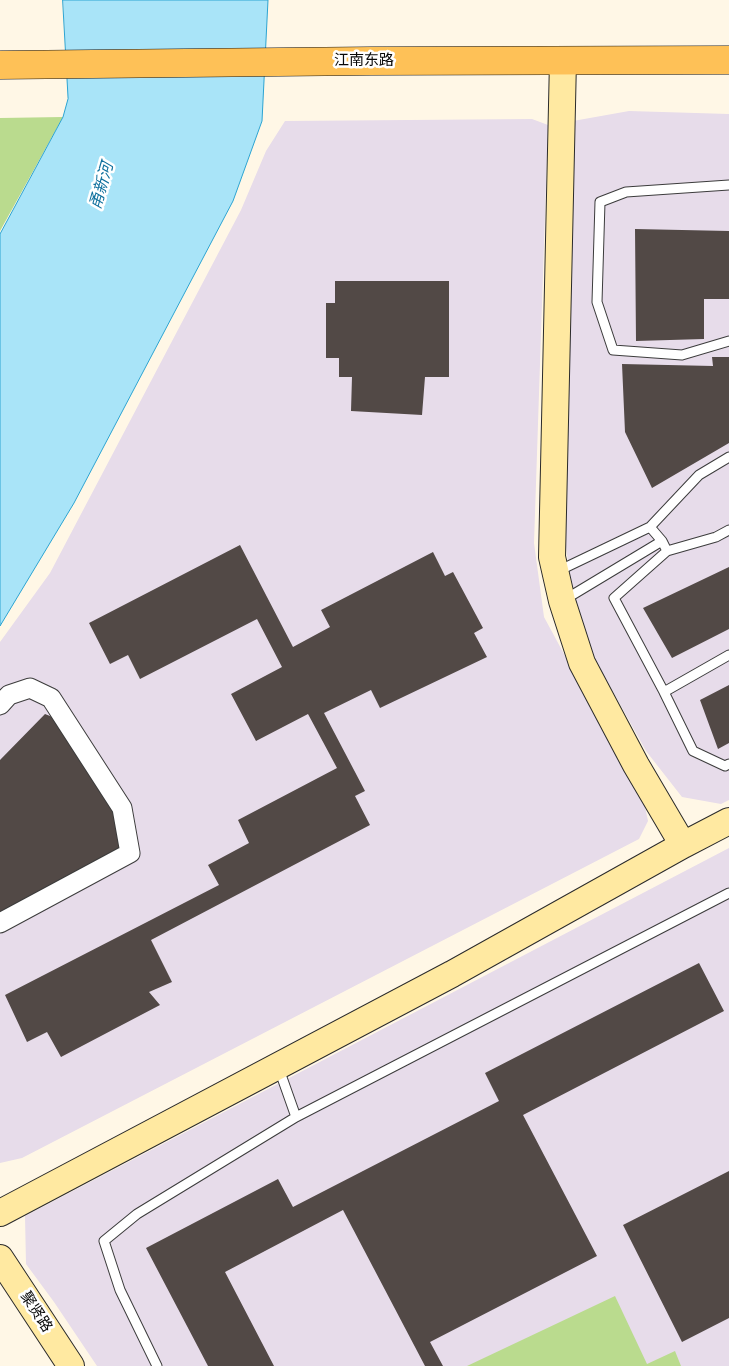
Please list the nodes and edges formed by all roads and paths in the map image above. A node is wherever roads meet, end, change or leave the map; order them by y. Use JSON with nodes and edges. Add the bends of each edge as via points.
{"nodes":[{"id":1,"x":564,"y":60,"type":"junction"},
{"id":2,"x":729,"y":60,"type":"edge"},
{"id":3,"x":0,"y":65,"type":"edge"},
{"id":4,"x":729,"y":185,"type":"edge"},
{"id":5,"x":729,"y":341,"type":"edge"},
{"id":6,"x":729,"y":457,"type":"edge"},
{"id":7,"x":650,"y":526,"type":"junction"},
{"id":8,"x":729,"y":530,"type":"edge"},
{"id":9,"x":662,"y":541,"type":"junction"},
{"id":10,"x":667,"y":552,"type":"junction"},
{"id":11,"x":554,"y":572,"type":"junction"},
{"id":12,"x":562,"y":601,"type":"junction"},
{"id":13,"x":729,"y":654,"type":"edge"},
{"id":14,"x":664,"y":692,"type":"junction"},
{"id":15,"x":0,"y":705,"type":"edge"},
{"id":16,"x":729,"y":764,"type":"edge"},
{"id":17,"x":729,"y":821,"type":"edge"},
{"id":18,"x":683,"y":845,"type":"junction"},
{"id":19,"x":729,"y":894,"type":"edge"},
{"id":20,"x":0,"y":924,"type":"edge"},
{"id":21,"x":278,"y":1067,"type":"junction"},
{"id":22,"x":296,"y":1117,"type":"junction"},
{"id":23,"x":0,"y":1213,"type":"edge"},
{"id":24,"x":0,"y":1258,"type":"edge"},
{"id":25,"x":72,"y":1366,"type":"edge"},
{"id":26,"x":157,"y":1366,"type":"edge"}],
"edges":[{"from":1,"to":2,"type":"main road","name":"江南东路"},
{"from":1,"to":3,"type":"main road","name":"江南东路"},
{"from":1,"to":11,"type":"street"},
{"from":4,"to":5,"type":"lane","via":[[626,192],[600,202],[597,302],[613,350],[682,355]]},
{"from":6,"to":7,"type":"lane","via":[[699,475]]},
{"from":7,"to":9,"type":"lane"},
{"from":7,"to":11,"type":"lane"},
{"from":8,"to":10,"type":"lane"},
{"from":9,"to":10,"type":"lane"},
{"from":9,"to":12,"type":"lane"},
{"from":10,"to":14,"type":"lane","via":[[614,598]]},
{"from":11,"to":12,"type":"street"},
{"from":12,"to":18,"type":"street","via":[[582,663]]},
{"from":13,"to":14,"type":"lane"},
{"from":14,"to":16,"type":"lane","via":[[693,751],[725,766]]},
{"from":15,"to":20,"type":"street","via":[[9,695],[30,688],[51,698],[122,808],[130,853]]},
{"from":17,"to":18,"type":"street"},
{"from":18,"to":21,"type":"street"},
{"from":19,"to":22,"type":"lane"},
{"from":21,"to":22,"type":"lane"},
{"from":21,"to":23,"type":"street"},
{"from":22,"to":26,"type":"lane","via":[[137,1214],[104,1240],[120,1290]]},
{"from":24,"to":25,"type":"street","name":"聚贤路"}]}
